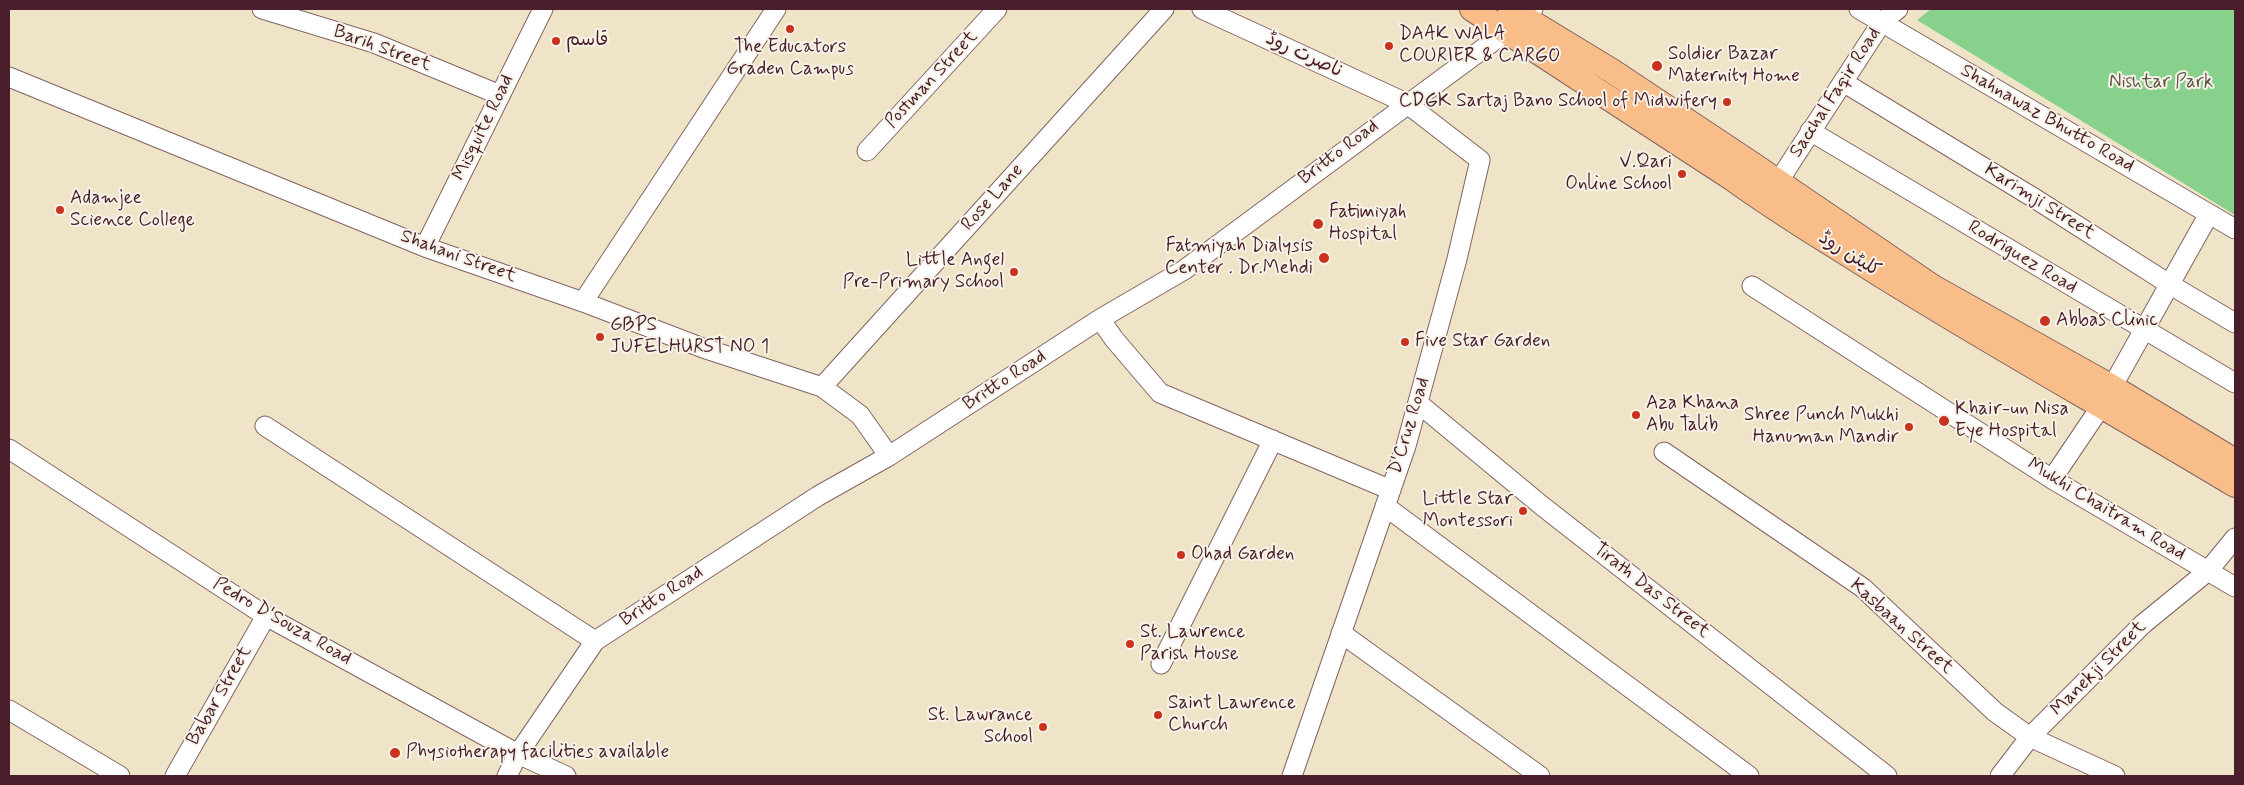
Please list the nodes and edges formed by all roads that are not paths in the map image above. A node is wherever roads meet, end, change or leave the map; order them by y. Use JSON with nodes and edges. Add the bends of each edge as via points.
{"nodes":[{"id":1,"x":262,"y":9,"type":"edge"},
{"id":2,"x":543,"y":9,"type":"edge"},
{"id":3,"x":776,"y":9,"type":"edge"},
{"id":4,"x":997,"y":9,"type":"edge"},
{"id":5,"x":1164,"y":9,"type":"edge"},
{"id":6,"x":1202,"y":9,"type":"edge"},
{"id":7,"x":1472,"y":9,"type":"edge"},
{"id":8,"x":1860,"y":9,"type":"edge"},
{"id":9,"x":1898,"y":9,"type":"edge"},
{"id":10,"x":1518,"y":16,"type":"edge"},
{"id":11,"x":1882,"y":22,"type":"junction"},
{"id":12,"x":9,"y":77,"type":"edge"},
{"id":13,"x":1842,"y":82,"type":"junction"},
{"id":14,"x":500,"y":96,"type":"junction"},
{"id":15,"x":1406,"y":103,"type":"junction"},
{"id":16,"x":1810,"y":131,"type":"junction"},
{"id":17,"x":867,"y":151,"type":"dead end"},
{"id":18,"x":1778,"y":182,"type":"junction"},
{"id":19,"x":2210,"y":214,"type":"junction"},
{"id":20,"x":2235,"y":229,"type":"edge"},
{"id":21,"x":425,"y":247,"type":"junction"},
{"id":22,"x":2169,"y":284,"type":"junction"},
{"id":23,"x":1752,"y":286,"type":"dead end"},
{"id":24,"x":583,"y":302,"type":"junction"},
{"id":25,"x":1100,"y":319,"type":"junction"},
{"id":26,"x":2235,"y":323,"type":"edge"},
{"id":27,"x":2143,"y":329,"type":"junction"},
{"id":28,"x":2235,"y":383,"type":"edge"},
{"id":29,"x":822,"y":387,"type":"junction"},
{"id":30,"x":2107,"y":396,"type":"junction"},
{"id":31,"x":1418,"y":403,"type":"junction"},
{"id":32,"x":265,"y":426,"type":"dead end"},
{"id":33,"x":1273,"y":440,"type":"junction"},
{"id":34,"x":1664,"y":452,"type":"dead end"},
{"id":35,"x":10,"y":454,"type":"edge"},
{"id":36,"x":889,"y":456,"type":"junction"},
{"id":37,"x":2235,"y":461,"type":"edge"},
{"id":38,"x":2052,"y":479,"type":"junction"},
{"id":39,"x":2235,"y":485,"type":"edge"},
{"id":40,"x":1388,"y":498,"type":"junction"},
{"id":41,"x":2235,"y":538,"type":"edge"},
{"id":42,"x":2208,"y":571,"type":"junction"},
{"id":43,"x":2235,"y":587,"type":"edge"},
{"id":44,"x":266,"y":616,"type":"junction"},
{"id":45,"x":1341,"y":633,"type":"junction"},
{"id":46,"x":595,"y":641,"type":"junction"},
{"id":47,"x":1161,"y":664,"type":"dead end"},
{"id":48,"x":9,"y":710,"type":"edge"},
{"id":49,"x":2030,"y":737,"type":"junction"},
{"id":50,"x":518,"y":754,"type":"junction"},
{"id":51,"x":120,"y":776,"type":"edge"},
{"id":52,"x":174,"y":776,"type":"edge"},
{"id":53,"x":507,"y":776,"type":"edge"},
{"id":54,"x":566,"y":776,"type":"edge"},
{"id":55,"x":1292,"y":776,"type":"edge"},
{"id":56,"x":1540,"y":776,"type":"edge"},
{"id":57,"x":1749,"y":776,"type":"edge"},
{"id":58,"x":1887,"y":776,"type":"edge"},
{"id":59,"x":2000,"y":776,"type":"edge"},
{"id":60,"x":2115,"y":776,"type":"edge"}],
"edges":[{"from":1,"to":14,"type":"street","name":"Barih Street","via":[[374,44]]},
{"from":2,"to":14,"type":"street","name":"Misquite Road"},
{"from":3,"to":24,"type":"street"},
{"from":4,"to":17,"type":"street","name":"Postman Street"},
{"from":5,"to":29,"type":"street","name":"Rose Lane"},
{"from":6,"to":15,"type":"street","name":"ناصرت روڈ"},
{"from":7,"to":10,"type":"main road","name":"کلیٹن روڈ"},
{"from":8,"to":11,"type":"street","name":"Shahnawaz Bhutto Road"},
{"from":9,"to":11,"type":"street","name":"Sacchal Faqir Road"},
{"from":10,"to":15,"type":"street","name":"Britto Road"},
{"from":10,"to":18,"type":"main road","name":"کلیٹن روڈ","via":[[1620,77]]},
{"from":10,"to":30,"type":"main road","name":"کلیٹن روڈ","via":[[1764,201],[1997,347]]},
{"from":11,"to":13,"type":"street","name":"Sacchal Faqir Road"},
{"from":11,"to":19,"type":"street","name":"Shahnawaz Bhutto Road"},
{"from":12,"to":21,"type":"street","name":"Shahani Street"},
{"from":13,"to":16,"type":"street","name":"Sacchal Faqir Road"},
{"from":13,"to":22,"type":"street","name":"Karimji Street"},
{"from":14,"to":21,"type":"street","name":"Misquite Road"},
{"from":15,"to":25,"type":"street","name":"Britto Road","via":[[1184,270]]},
{"from":15,"to":31,"type":"street","name":"D'Cruz Road","via":[[1480,160]]},
{"from":16,"to":18,"type":"street","name":"Sacchal Faqir Road"},
{"from":16,"to":27,"type":"street","name":"Rodriguez Road"},
{"from":18,"to":30,"type":"main road","name":"کلیٹن روڈ","via":[[1933,287]]},
{"from":19,"to":20,"type":"street","name":"Shahnawaz Bhutto Road"},
{"from":19,"to":22,"type":"street"},
{"from":21,"to":24,"type":"street","name":"Shahani Street"},
{"from":22,"to":26,"type":"street","name":"Karimji Street"},
{"from":22,"to":27,"type":"street"},
{"from":23,"to":38,"type":"street","name":"Mukhi Chaitram Road"},
{"from":24,"to":29,"type":"street","name":"Shahani Street","via":[[704,348]]},
{"from":25,"to":33,"type":"street","via":[[1160,393]]},
{"from":25,"to":36,"type":"street","name":"Britto Road"},
{"from":27,"to":28,"type":"street","name":"Rodriguez Road"},
{"from":27,"to":30,"type":"street"},
{"from":29,"to":36,"type":"street","name":"Shahani Street","via":[[860,416]]},
{"from":30,"to":37,"type":"main road","name":"کلیٹن روڈ"},
{"from":30,"to":38,"type":"street"},
{"from":30,"to":39,"type":"main road","name":"کلیٹن روڈ"},
{"from":31,"to":40,"type":"street","name":"D'Cruz Road"},
{"from":31,"to":58,"type":"street","name":"Tirath Das Street","via":[[1540,505]]},
{"from":32,"to":46,"type":"street"},
{"from":33,"to":40,"type":"street"},
{"from":33,"to":47,"type":"street"},
{"from":34,"to":49,"type":"street","name":"Kasbaan Street","via":[[1863,588],[1994,712]]},
{"from":35,"to":44,"type":"street","name":"Pedro D'Souza Road"},
{"from":36,"to":46,"type":"street","name":"Britto Road","via":[[818,496]]},
{"from":38,"to":42,"type":"street","name":"Mukhi Chaitram Road"},
{"from":40,"to":45,"type":"street","name":"D'Cruz Road"},
{"from":40,"to":57,"type":"street"},
{"from":41,"to":42,"type":"street","name":"Manekji Street"},
{"from":42,"to":43,"type":"street","name":"Mukhi Chaitram Road"},
{"from":42,"to":49,"type":"street","name":"Manekji Street","via":[[2142,624]]},
{"from":44,"to":50,"type":"street","name":"Pedro D'Souza Road"},
{"from":44,"to":52,"type":"street","name":"Babar Street"},
{"from":45,"to":55,"type":"street","name":"D'Cruz Road"},
{"from":45,"to":56,"type":"street"},
{"from":46,"to":50,"type":"street","name":"Britto Road"},
{"from":48,"to":51,"type":"street"},
{"from":49,"to":59,"type":"street","name":"Manekji Street"},
{"from":49,"to":60,"type":"street","name":"Kasbaan Street"},
{"from":50,"to":53,"type":"street","name":"Britto Road"},
{"from":50,"to":54,"type":"street","name":"Pedro D'Souza Road"}]}
